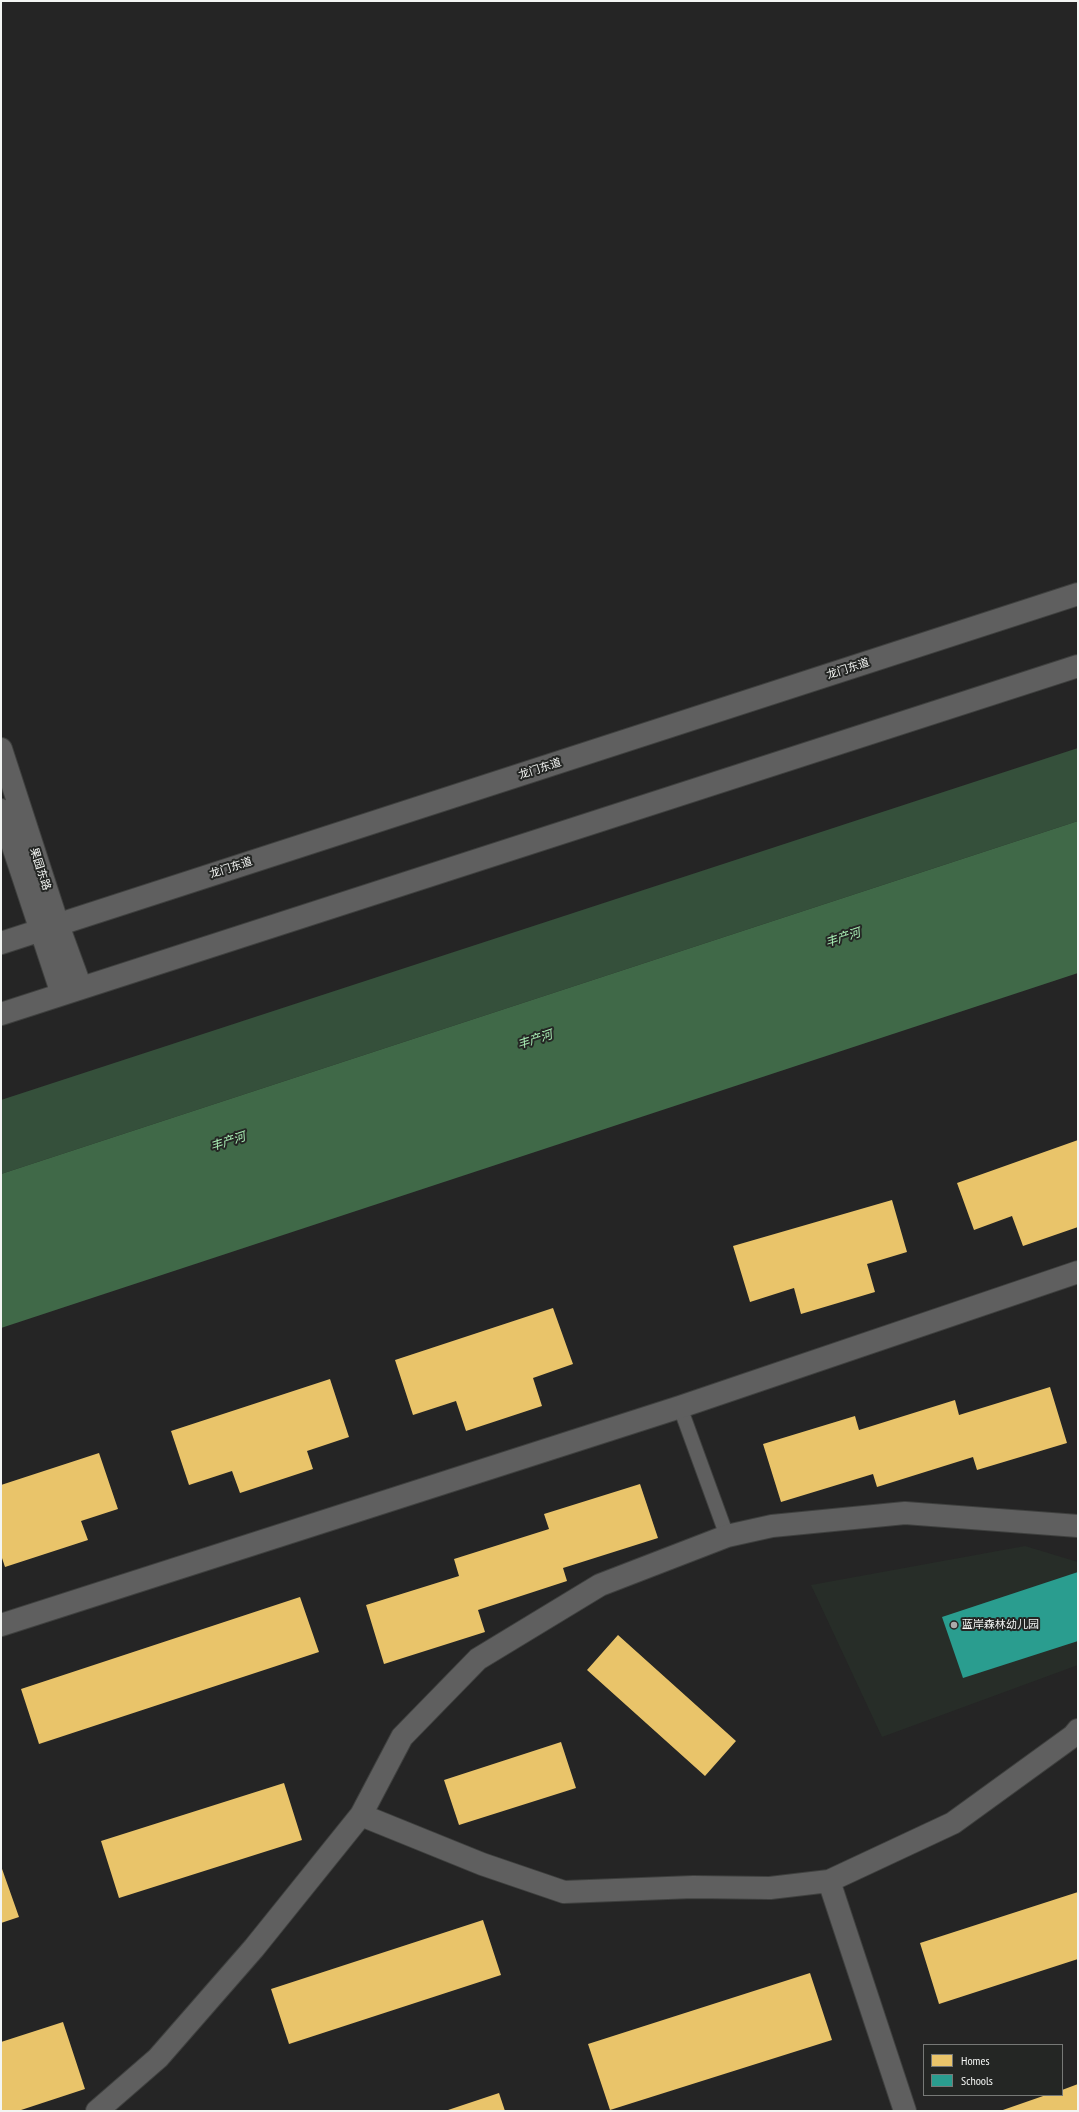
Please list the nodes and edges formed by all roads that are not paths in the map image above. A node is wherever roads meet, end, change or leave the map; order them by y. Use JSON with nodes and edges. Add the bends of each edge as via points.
{"nodes":[{"id":1,"x":1078,"y":594,"type":"edge"},
{"id":2,"x":1078,"y":666,"type":"edge"},
{"id":3,"x":1,"y":749,"type":"edge"},
{"id":4,"x":1,"y":810,"type":"edge"},
{"id":5,"x":50,"y":927,"type":"junction"},
{"id":6,"x":1,"y":943,"type":"edge"},
{"id":7,"x":71,"y":991,"type":"junction"},
{"id":8,"x":1,"y":1014,"type":"edge"},
{"id":9,"x":1078,"y":1272,"type":"edge"},
{"id":10,"x":680,"y":1407,"type":"junction"},
{"id":11,"x":1078,"y":1526,"type":"edge"},
{"id":12,"x":727,"y":1536,"type":"junction"},
{"id":13,"x":1,"y":1625,"type":"edge"},
{"id":14,"x":1078,"y":1730,"type":"edge"},
{"id":15,"x":361,"y":1815,"type":"junction"},
{"id":16,"x":829,"y":1881,"type":"junction"},
{"id":17,"x":97,"y":2111,"type":"edge"},
{"id":18,"x":905,"y":2111,"type":"edge"}],
"edges":[{"from":1,"to":5,"type":"street","name":"龙门东道"},
{"from":2,"to":7,"type":"street"},
{"from":3,"to":5,"type":"street","name":"果园东路"},
{"from":4,"to":5,"type":"street","name":"果园东路"},
{"from":5,"to":6,"type":"street","name":"龙门东道"},
{"from":5,"to":7,"type":"street","name":"果园东路"},
{"from":7,"to":8,"type":"street"},
{"from":9,"to":10,"type":"street"},
{"from":10,"to":12,"type":"lane"},
{"from":10,"to":13,"type":"street"},
{"from":11,"to":12,"type":"street","via":[[905,1513],[772,1526]]},
{"from":12,"to":15,"type":"street","via":[[600,1585],[478,1659],[402,1737]]},
{"from":14,"to":16,"type":"street","via":[[953,1823]]},
{"from":15,"to":16,"type":"street","via":[[482,1864],[564,1892],[693,1887],[770,1888]]},
{"from":15,"to":17,"type":"street","via":[[254,1948],[163,2052]]},
{"from":16,"to":18,"type":"street"}]}
